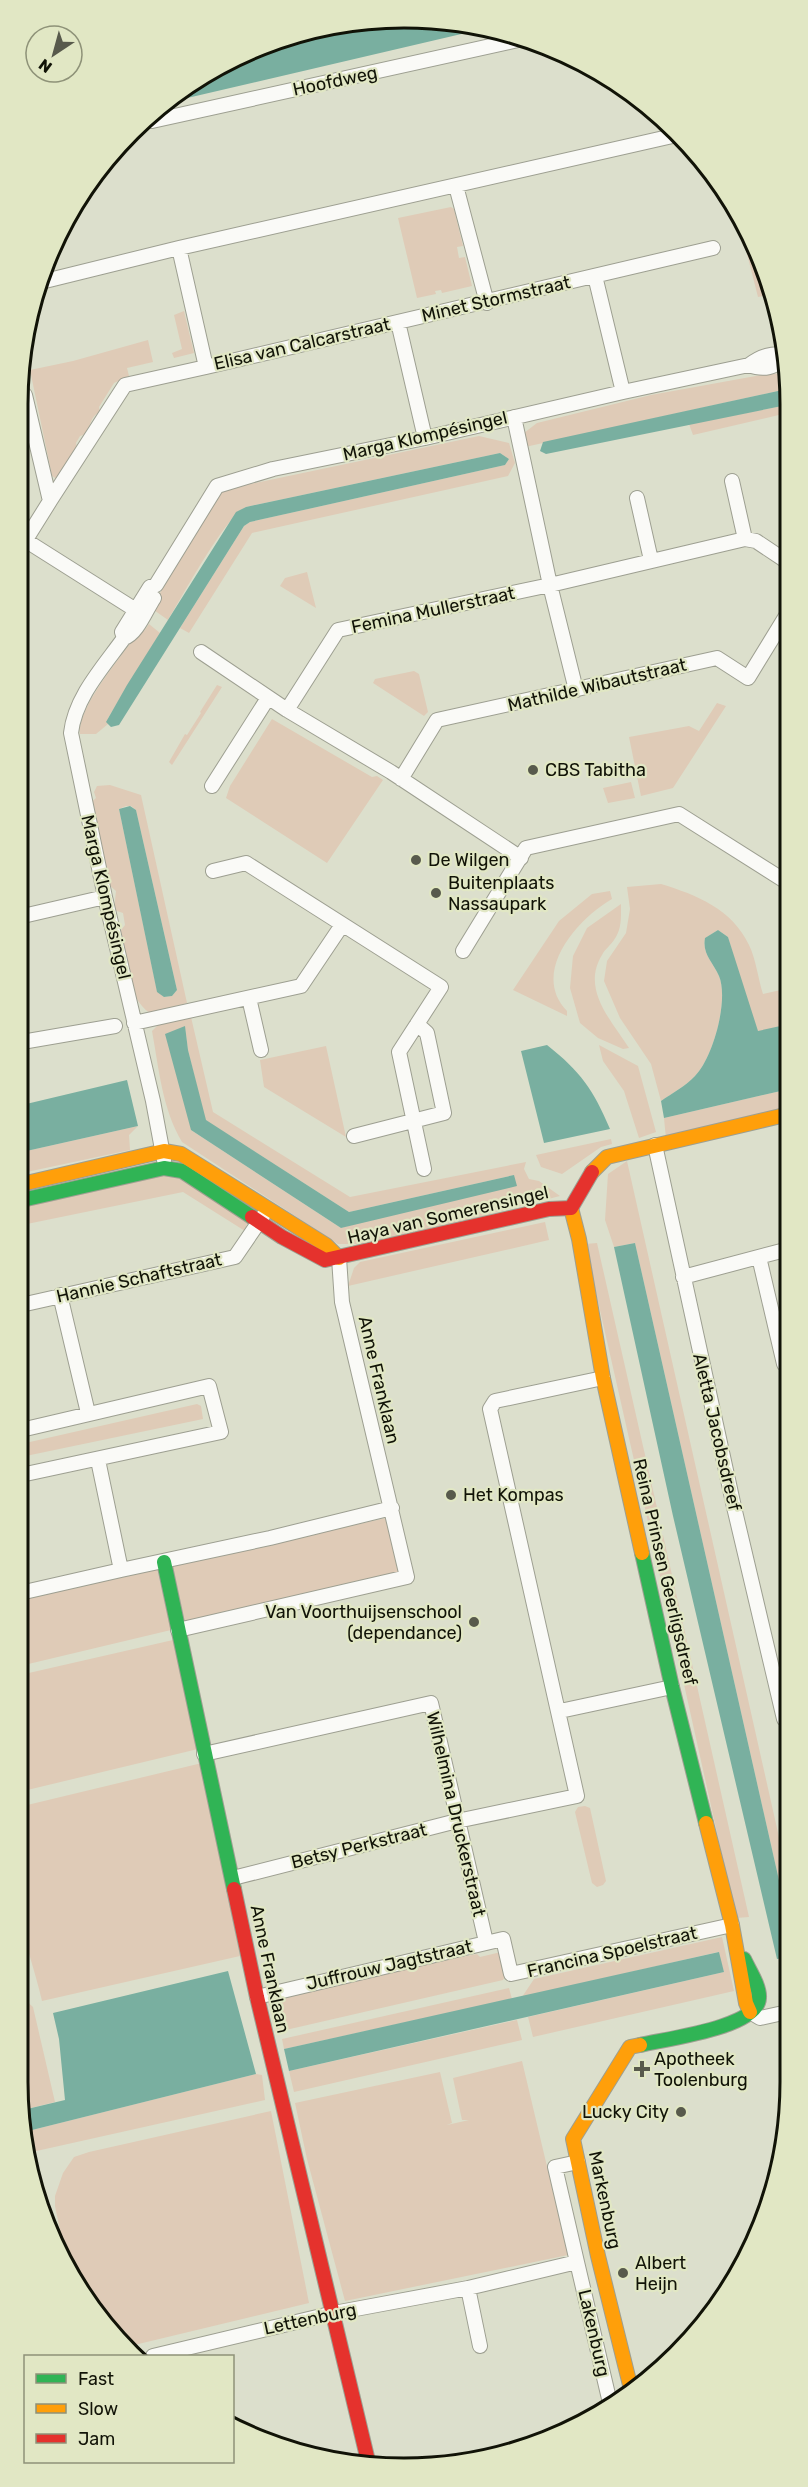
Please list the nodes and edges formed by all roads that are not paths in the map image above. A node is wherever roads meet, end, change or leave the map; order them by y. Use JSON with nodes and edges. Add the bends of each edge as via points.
{"nodes":[{"id":1,"x":506,"y":43,"type":"edge"},
{"id":2,"x":159,"y":119,"type":"edge"},
{"id":3,"x":669,"y":137,"type":"edge"},
{"id":4,"x":456,"y":186,"type":"junction"},
{"id":5,"x":179,"y":248,"type":"junction"},
{"id":6,"x":713,"y":248,"type":"dead end"},
{"id":7,"x":595,"y":276,"type":"junction"},
{"id":8,"x":49,"y":281,"type":"edge"},
{"id":9,"x":487,"y":303,"type":"junction"},
{"id":10,"x":398,"y":322,"type":"junction"},
{"id":11,"x":776,"y":354,"type":"edge"},
{"id":12,"x":206,"y":367,"type":"junction"},
{"id":13,"x":623,"y":392,"type":"junction"},
{"id":14,"x":29,"y":412,"type":"edge"},
{"id":15,"x":514,"y":417,"type":"junction"},
{"id":16,"x":425,"y":438,"type":"junction"},
{"id":17,"x":732,"y":481,"type":"dead end"},
{"id":18,"x":637,"y":498,"type":"dead end"},
{"id":19,"x":50,"y":501,"type":"junction"},
{"id":20,"x":29,"y":535,"type":"edge"},
{"id":21,"x":745,"y":539,"type":"junction"},
{"id":22,"x":29,"y":543,"type":"edge"},
{"id":23,"x":780,"y":557,"type":"edge"},
{"id":24,"x":651,"y":560,"type":"junction"},
{"id":25,"x":550,"y":585,"type":"junction"},
{"id":26,"x":139,"y":612,"type":"junction"},
{"id":27,"x":780,"y":626,"type":"edge"},
{"id":28,"x":201,"y":652,"type":"dead end"},
{"id":29,"x":576,"y":690,"type":"junction"},
{"id":30,"x":268,"y":698,"type":"junction"},
{"id":31,"x":286,"y":710,"type":"junction"},
{"id":32,"x":401,"y":779,"type":"junction"},
{"id":33,"x":212,"y":786,"type":"dead end"},
{"id":34,"x":521,"y":858,"type":"junction"},
{"id":35,"x":213,"y":871,"type":"dead end"},
{"id":36,"x":780,"y":878,"type":"edge"},
{"id":37,"x":105,"y":897,"type":"junction"},
{"id":38,"x":29,"y":915,"type":"edge"},
{"id":39,"x":342,"y":925,"type":"junction"},
{"id":40,"x":463,"y":951,"type":"dead end"},
{"id":41,"x":249,"y":998,"type":"junction"},
{"id":42,"x":134,"y":1023,"type":"junction"},
{"id":43,"x":417,"y":1024,"type":"junction"},
{"id":44,"x":115,"y":1026,"type":"dead end"},
{"id":45,"x":29,"y":1041,"type":"edge"},
{"id":46,"x":261,"y":1050,"type":"dead end"},
{"id":47,"x":780,"y":1116,"type":"edge"},
{"id":48,"x":414,"y":1120,"type":"junction"},
{"id":49,"x":354,"y":1136,"type":"dead end"},
{"id":50,"x":655,"y":1145,"type":"junction"},
{"id":51,"x":164,"y":1150,"type":"junction"},
{"id":52,"x":164,"y":1168,"type":"junction"},
{"id":53,"x":424,"y":1169,"type":"dead end"},
{"id":54,"x":29,"y":1182,"type":"edge"},
{"id":55,"x":29,"y":1198,"type":"edge"},
{"id":56,"x":268,"y":1208,"type":"junction"},
{"id":57,"x":571,"y":1208,"type":"junction"},
{"id":58,"x":259,"y":1222,"type":"junction"},
{"id":59,"x":780,"y":1251,"type":"edge"},
{"id":60,"x":759,"y":1257,"type":"junction"},
{"id":61,"x":339,"y":1258,"type":"junction"},
{"id":62,"x":683,"y":1277,"type":"junction"},
{"id":63,"x":60,"y":1295,"type":"junction"},
{"id":64,"x":29,"y":1303,"type":"edge"},
{"id":65,"x":780,"y":1347,"type":"edge"},
{"id":66,"x":603,"y":1378,"type":"junction"},
{"id":67,"x":88,"y":1413,"type":"junction"},
{"id":68,"x":29,"y":1428,"type":"edge"},
{"id":69,"x":98,"y":1460,"type":"junction"},
{"id":70,"x":29,"y":1473,"type":"edge"},
{"id":71,"x":392,"y":1508,"type":"junction"},
{"id":72,"x":164,"y":1562,"type":"junction"},
{"id":73,"x":121,"y":1570,"type":"junction"},
{"id":74,"x":29,"y":1591,"type":"edge"},
{"id":75,"x":178,"y":1630,"type":"junction"},
{"id":76,"x":672,"y":1687,"type":"junction"},
{"id":77,"x":780,"y":1706,"type":"edge"},
{"id":78,"x":560,"y":1711,"type":"junction"},
{"id":79,"x":204,"y":1754,"type":"junction"},
{"id":80,"x":457,"y":1821,"type":"junction"},
{"id":81,"x":233,"y":1878,"type":"junction"},
{"id":82,"x":732,"y":1925,"type":"junction"},
{"id":83,"x":486,"y":1942,"type":"junction"},
{"id":84,"x":257,"y":1997,"type":"junction"},
{"id":85,"x":780,"y":2013,"type":"edge"},
{"id":86,"x":755,"y":2015,"type":"junction"},
{"id":87,"x":578,"y":2162,"type":"junction"},
{"id":88,"x":577,"y":2262,"type":"junction"},
{"id":89,"x":468,"y":2288,"type":"junction"},
{"id":90,"x":334,"y":2313,"type":"junction"},
{"id":91,"x":480,"y":2346,"type":"dead end"},
{"id":92,"x":157,"y":2355,"type":"edge"},
{"id":93,"x":630,"y":2383,"type":"edge"},
{"id":94,"x":609,"y":2398,"type":"edge"},
{"id":95,"x":367,"y":2457,"type":"edge"}],
"edges":[{"from":1,"to":2,"type":"street","name":"Hoofdweg"},
{"from":3,"to":4,"type":"street"},
{"from":4,"to":5,"type":"street"},
{"from":4,"to":9,"type":"street"},
{"from":5,"to":8,"type":"street"},
{"from":5,"to":12,"type":"street","name":"Elisa van Calcarstraat"},
{"from":6,"to":7,"type":"street","name":"Minet Stormstraat"},
{"from":7,"to":9,"type":"street","name":"Minet Stormstraat"},
{"from":7,"to":13,"type":"street","name":"Minet Stormstraat"},
{"from":9,"to":10,"type":"street","name":"Minet Stormstraat"},
{"from":10,"to":12,"type":"street","name":"Elisa van Calcarstraat"},
{"from":10,"to":16,"type":"street","name":"Elisa van Calcarstraat"},
{"from":11,"to":13,"type":"street","name":"Marga Klompésingel","via":[[757,358],[748,365]]},
{"from":12,"to":19,"type":"street","via":[[125,385]]},
{"from":13,"to":15,"type":"street","name":"Marga Klompésingel"},
{"from":14,"to":19,"type":"street"},
{"from":15,"to":16,"type":"street","name":"Marga Klompésingel"},
{"from":15,"to":25,"type":"street"},
{"from":16,"to":26,"type":"street","name":"Marga Klompésingel","via":[[273,469],[217,486],[156,585],[158,591]]},
{"from":17,"to":21,"type":"street"},
{"from":18,"to":24,"type":"street"},
{"from":19,"to":20,"type":"street"},
{"from":21,"to":23,"type":"street","via":[[756,541]]},
{"from":21,"to":24,"type":"street","name":"Femina Mullerstraat"},
{"from":22,"to":26,"type":"street"},
{"from":24,"to":25,"type":"street","name":"Femina Mullerstraat"},
{"from":25,"to":29,"type":"street"},
{"from":25,"to":31,"type":"street","name":"Femina Mullerstraat","via":[[338,630]]},
{"from":26,"to":37,"type":"street","name":"Marga Klompésingel","via":[[130,636],[124,638],[87,691],[72,720],[71,733]]},
{"from":27,"to":29,"type":"street","name":"Mathilde Wibautstraat","via":[[748,678],[717,658]]},
{"from":28,"to":30,"type":"street"},
{"from":29,"to":32,"type":"street","name":"Mathilde Wibautstraat","via":[[437,720]]},
{"from":30,"to":31,"type":"street"},
{"from":30,"to":33,"type":"street"},
{"from":31,"to":32,"type":"street"},
{"from":32,"to":34,"type":"street"},
{"from":34,"to":36,"type":"street","via":[[526,848],[679,814]]},
{"from":34,"to":40,"type":"street"},
{"from":35,"to":39,"type":"street","via":[[246,863]]},
{"from":37,"to":38,"type":"street"},
{"from":37,"to":42,"type":"street","name":"Marga Klompésingel"},
{"from":39,"to":41,"type":"street","via":[[301,986]]},
{"from":39,"to":43,"type":"street","via":[[441,987]]},
{"from":41,"to":42,"type":"street"},
{"from":41,"to":46,"type":"street"},
{"from":42,"to":51,"type":"street","name":"Marga Klompésingel"},
{"from":43,"to":48,"type":"street","via":[[399,1052]]},
{"from":43,"to":48,"type":"street","via":[[427,1033],[444,1113]]},
{"from":44,"to":45,"type":"street"},
{"from":47,"to":50,"type":"street","name":"Haya van Somerensingel"},
{"from":48,"to":49,"type":"street"},
{"from":48,"to":53,"type":"street"},
{"from":50,"to":57,"type":"street","name":"Haya van Somerensingel","via":[[607,1156],[579,1190]]},
{"from":50,"to":62,"type":"street","name":"Aletta Jacobsdreef"},
{"from":51,"to":52,"type":"street","name":"Marga Klompésingel"},
{"from":51,"to":54,"type":"street"},
{"from":51,"to":56,"type":"street","name":"Haya van Somerensingel","via":[[181,1154]]},
{"from":52,"to":55,"type":"street"},
{"from":52,"to":58,"type":"street","name":"Haya van Somerensingel","via":[[182,1171]]},
{"from":56,"to":58,"type":"street","name":"Hannie Schaftstraat"},
{"from":56,"to":61,"type":"street","name":"Haya van Somerensingel","via":[[326,1245]]},
{"from":57,"to":61,"type":"street","name":"Haya van Somerensingel","via":[[549,1209]]},
{"from":57,"to":66,"type":"street","name":"Reina Prinsen Geerligsdreef"},
{"from":58,"to":61,"type":"street","name":"Haya van Somerensingel","via":[[325,1260]]},
{"from":58,"to":63,"type":"street","name":"Hannie Schaftstraat","via":[[235,1257]]},
{"from":59,"to":60,"type":"street"},
{"from":60,"to":62,"type":"street"},
{"from":60,"to":65,"type":"street"},
{"from":61,"to":71,"type":"street","name":"Anne Franklaan","via":[[342,1302]]},
{"from":62,"to":77,"type":"street","name":"Aletta Jacobsdreef"},
{"from":63,"to":64,"type":"street","name":"Hannie Schaftstraat"},
{"from":63,"to":67,"type":"street"},
{"from":66,"to":76,"type":"street","name":"Reina Prinsen Geerligsdreef"},
{"from":66,"to":78,"type":"street","name":"Betsy Perkstraat","via":[[495,1401],[490,1409]]},
{"from":67,"to":68,"type":"street"},
{"from":67,"to":69,"type":"street","via":[[209,1386],[221,1432]]},
{"from":69,"to":70,"type":"street"},
{"from":69,"to":73,"type":"street"},
{"from":71,"to":72,"type":"street"},
{"from":71,"to":75,"type":"street","name":"Anne Franklaan","via":[[407,1577]]},
{"from":72,"to":73,"type":"street"},
{"from":72,"to":75,"type":"street","name":"Anne Franklaan"},
{"from":73,"to":74,"type":"street"},
{"from":75,"to":79,"type":"street","name":"Anne Franklaan"},
{"from":76,"to":78,"type":"street"},
{"from":76,"to":82,"type":"street","name":"Reina Prinsen Geerligsdreef"},
{"from":78,"to":80,"type":"street","name":"Betsy Perkstraat","via":[[577,1796]]},
{"from":79,"to":80,"type":"street","name":"Wilhelmina Druckerstraat","via":[[431,1703]]},
{"from":79,"to":81,"type":"street","name":"Anne Franklaan"},
{"from":80,"to":81,"type":"street","name":"Betsy Perkstraat"},
{"from":80,"to":83,"type":"street","name":"Wilhelmina Druckerstraat"},
{"from":81,"to":84,"type":"street","name":"Anne Franklaan"},
{"from":82,"to":83,"type":"street","name":"Francina Spoelstraat","via":[[511,1974],[503,1939]]},
{"from":82,"to":86,"type":"street","name":"Reina Prinsen Geerligsdreef","via":[[746,2003]]},
{"from":83,"to":84,"type":"street","name":"Juffrouw Jagtstraat"},
{"from":84,"to":90,"type":"street","name":"Anne Franklaan"},
{"from":85,"to":86,"type":"street","name":"Markenburg"},
{"from":86,"to":87,"type":"street","name":"Markenburg","via":[[738,2023],[630,2047],[573,2139]]},
{"from":87,"to":88,"type":"street","via":[[555,2167]]},
{"from":87,"to":93,"type":"street","name":"Markenburg"},
{"from":88,"to":89,"type":"street","name":"Lettenburg"},
{"from":88,"to":94,"type":"street","name":"Lakenburg"},
{"from":89,"to":90,"type":"street","name":"Lettenburg"},
{"from":89,"to":91,"type":"street"},
{"from":90,"to":92,"type":"street","name":"Lettenburg"},
{"from":90,"to":95,"type":"street","name":"Anne Franklaan"}]}
